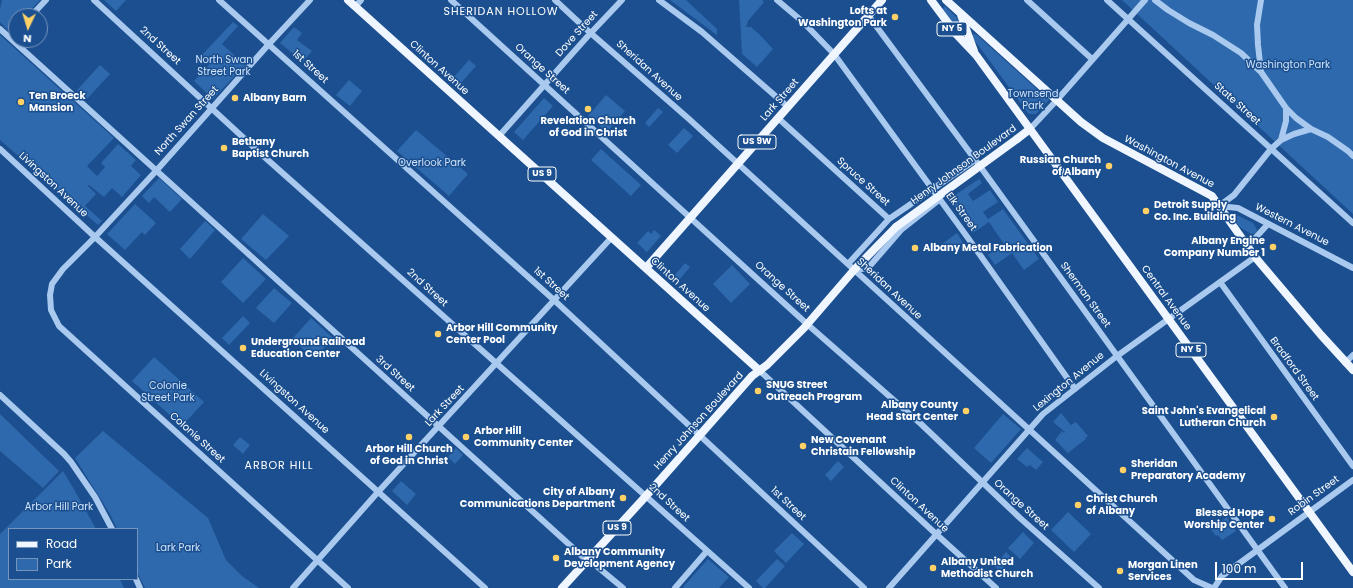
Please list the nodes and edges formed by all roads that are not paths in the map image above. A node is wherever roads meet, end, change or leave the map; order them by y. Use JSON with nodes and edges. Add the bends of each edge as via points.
{"nodes":[{"id":1,"x":46,"y":0,"type":"edge"},
{"id":2,"x":94,"y":0,"type":"edge"},
{"id":3,"x":219,"y":0,"type":"edge"},
{"id":4,"x":310,"y":0,"type":"edge"},
{"id":5,"x":348,"y":0,"type":"edge"},
{"id":6,"x":361,"y":0,"type":"edge"},
{"id":7,"x":451,"y":0,"type":"edge"},
{"id":8,"x":554,"y":0,"type":"edge"},
{"id":9,"x":622,"y":0,"type":"edge"},
{"id":10,"x":659,"y":0,"type":"edge"},
{"id":11,"x":777,"y":0,"type":"edge"},
{"id":12,"x":882,"y":0,"type":"edge"},
{"id":13,"x":931,"y":0,"type":"edge"},
{"id":14,"x":946,"y":0,"type":"edge"},
{"id":15,"x":1028,"y":0,"type":"edge"},
{"id":16,"x":1107,"y":0,"type":"edge"},
{"id":17,"x":1144,"y":0,"type":"edge"},
{"id":18,"x":1155,"y":0,"type":"edge"},
{"id":19,"x":1261,"y":0,"type":"edge"},
{"id":20,"x":355,"y":7,"type":"junction"},
{"id":21,"x":38,"y":8,"type":"edge"},
{"id":22,"x":960,"y":13,"type":"junction"},
{"id":23,"x":868,"y":16,"type":"junction"},
{"id":24,"x":1128,"y":19,"type":"junction"},
{"id":25,"x":0,"y":29,"type":"edge"},
{"id":26,"x":591,"y":33,"type":"junction"},
{"id":27,"x":8,"y":36,"type":"edge"},
{"id":28,"x":269,"y":44,"type":"junction"},
{"id":29,"x":21,"y":48,"type":"edge"},
{"id":30,"x":834,"y":54,"type":"junction"},
{"id":31,"x":976,"y":55,"type":"junction"},
{"id":32,"x":1092,"y":59,"type":"junction"},
{"id":33,"x":1261,"y":72,"type":"junction"},
{"id":34,"x":545,"y":85,"type":"junction"},
{"id":35,"x":1057,"y":100,"type":"junction"},
{"id":36,"x":788,"y":107,"type":"junction"},
{"id":37,"x":212,"y":108,"type":"junction"},
{"id":38,"x":1286,"y":108,"type":"junction"},
{"id":39,"x":778,"y":118,"type":"junction"},
{"id":40,"x":1030,"y":128,"type":"junction"},
{"id":41,"x":1311,"y":129,"type":"junction"},
{"id":42,"x":499,"y":136,"type":"junction"},
{"id":43,"x":1281,"y":140,"type":"junction"},
{"id":44,"x":1271,"y":149,"type":"junction"},
{"id":45,"x":0,"y":150,"type":"edge"},
{"id":46,"x":1353,"y":156,"type":"edge"},
{"id":47,"x":975,"y":160,"type":"junction"},
{"id":48,"x":738,"y":164,"type":"junction"},
{"id":49,"x":982,"y":169,"type":"junction"},
{"id":50,"x":156,"y":171,"type":"junction"},
{"id":51,"x":933,"y":190,"type":"junction"},
{"id":52,"x":940,"y":200,"type":"junction"},
{"id":53,"x":1219,"y":206,"type":"junction"},
{"id":54,"x":691,"y":217,"type":"junction"},
{"id":55,"x":889,"y":219,"type":"junction"},
{"id":56,"x":1353,"y":223,"type":"edge"},
{"id":57,"x":1268,"y":224,"type":"junction"},
{"id":58,"x":95,"y":237,"type":"junction"},
{"id":59,"x":612,"y":237,"type":"junction"},
{"id":60,"x":1248,"y":246,"type":"junction"},
{"id":61,"x":1255,"y":257,"type":"junction"},
{"id":62,"x":848,"y":264,"type":"junction"},
{"id":63,"x":646,"y":268,"type":"junction"},
{"id":64,"x":1353,"y":268,"type":"edge"},
{"id":65,"x":854,"y":270,"type":"junction"},
{"id":66,"x":1220,"y":282,"type":"junction"},
{"id":67,"x":554,"y":300,"type":"junction"},
{"id":68,"x":1169,"y":319,"type":"junction"},
{"id":69,"x":807,"y":324,"type":"junction"},
{"id":70,"x":1353,"y":355,"type":"edge"},
{"id":71,"x":1117,"y":356,"type":"junction"},
{"id":72,"x":1345,"y":363,"type":"junction"},
{"id":73,"x":497,"y":364,"type":"junction"},
{"id":74,"x":1353,"y":370,"type":"edge"},
{"id":75,"x":760,"y":371,"type":"junction"},
{"id":76,"x":1074,"y":389,"type":"junction"},
{"id":77,"x":0,"y":395,"type":"edge"},
{"id":78,"x":439,"y":427,"type":"junction"},
{"id":79,"x":1029,"y":431,"type":"junction"},
{"id":80,"x":700,"y":436,"type":"junction"},
{"id":81,"x":1353,"y":466,"type":"edge"},
{"id":82,"x":1353,"y":480,"type":"edge"},
{"id":83,"x":981,"y":483,"type":"junction"},
{"id":84,"x":378,"y":492,"type":"junction"},
{"id":85,"x":646,"y":496,"type":"junction"},
{"id":86,"x":1309,"y":512,"type":"junction"},
{"id":87,"x":111,"y":528,"type":"edge"},
{"id":88,"x":936,"y":534,"type":"junction"},
{"id":89,"x":1257,"y":550,"type":"junction"},
{"id":90,"x":707,"y":551,"type":"junction"},
{"id":91,"x":317,"y":560,"type":"junction"},
{"id":92,"x":588,"y":561,"type":"junction"},
{"id":93,"x":1353,"y":572,"type":"edge"},
{"id":94,"x":293,"y":588,"type":"edge"},
{"id":95,"x":348,"y":588,"type":"edge"},
{"id":96,"x":485,"y":588,"type":"edge"},
{"id":97,"x":562,"y":588,"type":"edge"},
{"id":98,"x":623,"y":588,"type":"edge"},
{"id":99,"x":675,"y":588,"type":"edge"},
{"id":100,"x":749,"y":588,"type":"edge"},
{"id":101,"x":864,"y":588,"type":"edge"},
{"id":102,"x":889,"y":588,"type":"edge"},
{"id":103,"x":996,"y":588,"type":"edge"},
{"id":104,"x":1099,"y":588,"type":"edge"},
{"id":105,"x":1213,"y":588,"type":"edge"},
{"id":106,"x":1285,"y":588,"type":"edge"}],
"edges":[{"from":1,"to":21,"type":"street"},
{"from":2,"to":37,"type":"street","name":"2nd Street"},
{"from":3,"to":28,"type":"street","name":"1st Street"},
{"from":4,"to":28,"type":"street","name":"North Swan Street"},
{"from":5,"to":20,"type":"main road","name":"Clinton Avenue","number":"US 9"},
{"from":6,"to":20,"type":"street"},
{"from":7,"to":34,"type":"street","name":"Orange Street"},
{"from":8,"to":26,"type":"street","name":"Sheridan Avenue"},
{"from":9,"to":26,"type":"street","name":"Dove Street"},
{"from":10,"to":36,"type":"street","via":[[702,32]]},
{"from":11,"to":30,"type":"street","name":"Elk Street"},
{"from":12,"to":23,"type":"main road","name":"Lark Street","number":"US 9W"},
{"from":13,"to":31,"type":"main road","name":"Central Avenue","number":"NY 5","via":[[957,35]]},
{"from":14,"to":22,"type":"main road","name":"Washington Avenue","number":"NY 5"},
{"from":15,"to":32,"type":"street"},
{"from":16,"to":24,"type":"street","name":"State Street"},
{"from":17,"to":24,"type":"street","name":"Henry Johnson Boulevard"},
{"from":18,"to":33,"type":"street","via":[[1240,53]]},
{"from":19,"to":33,"type":"street","via":[[1257,26]]},
{"from":20,"to":42,"type":"main road","name":"Clinton Avenue","number":"US 9"},
{"from":22,"to":31,"type":"main road","name":"Central Avenue","number":"NY 5"},
{"from":22,"to":35,"type":"main road","name":"Washington Avenue"},
{"from":23,"to":30,"type":"main road","name":"Lark Street","number":"US 9W"},
{"from":23,"to":47,"type":"street","name":"Sherman Street"},
{"from":24,"to":32,"type":"street","name":"Henry Johnson Boulevard"},
{"from":24,"to":44,"type":"street","name":"State Street"},
{"from":25,"to":27,"type":"street","name":"3rd Street"},
{"from":26,"to":34,"type":"street","name":"Dove Street"},
{"from":26,"to":48,"type":"street","name":"Sheridan Avenue"},
{"from":28,"to":37,"type":"street","name":"North Swan Street"},
{"from":28,"to":67,"type":"street","name":"1st Street"},
{"from":29,"to":50,"type":"street","name":"3rd Street"},
{"from":30,"to":36,"type":"main road","name":"Lark Street","number":"US 9W"},
{"from":30,"to":51,"type":"street","name":"Elk Street"},
{"from":31,"to":40,"type":"main road","name":"Central Avenue","number":"NY 5"},
{"from":32,"to":35,"type":"street","name":"Henry Johnson Boulevard"},
{"from":33,"to":38,"type":"street"},
{"from":34,"to":42,"type":"street","name":"Dove Street"},
{"from":34,"to":54,"type":"street","name":"Orange Street"},
{"from":35,"to":40,"type":"street","name":"Henry Johnson Boulevard"},
{"from":35,"to":53,"type":"main road","name":"Washington Avenue","via":[[1103,138],[1212,196]]},
{"from":36,"to":39,"type":"main road","name":"Lark Street","number":"US 9W"},
{"from":37,"to":50,"type":"street","name":"North Swan Street"},
{"from":37,"to":73,"type":"street","name":"2nd Street"},
{"from":38,"to":41,"type":"street"},
{"from":38,"to":43,"type":"street","via":[[1286,121]]},
{"from":39,"to":48,"type":"main road","name":"Lark Street","number":"US 9W"},
{"from":39,"to":55,"type":"street","name":"Spruce Street"},
{"from":40,"to":65,"type":"main road","name":"Henry Johnson Boulevard","bridge":true,"via":[[896,227]]},
{"from":40,"to":68,"type":"main road","name":"Central Avenue","number":"NY 5"},
{"from":41,"to":43,"type":"street"},
{"from":41,"to":46,"type":"street"},
{"from":42,"to":59,"type":"main road","name":"Clinton Avenue","number":"US 9"},
{"from":43,"to":44,"type":"street"},
{"from":44,"to":53,"type":"street","via":[[1234,195]]},
{"from":44,"to":56,"type":"street","name":"State Street"},
{"from":45,"to":58,"type":"street","name":"Livingston Avenue"},
{"from":47,"to":49,"type":"street","name":"Sherman Street"},
{"from":47,"to":51,"type":"street","name":"Henry Johnson Boulevard"},
{"from":48,"to":54,"type":"main road","name":"Lark Street","number":"US 9W"},
{"from":48,"to":62,"type":"street","name":"Sheridan Avenue"},
{"from":49,"to":52,"type":"street","name":"Henry Johnson Boulevard"},
{"from":49,"to":71,"type":"street","name":"Sherman Street"},
{"from":50,"to":58,"type":"street","name":"North Swan Street"},
{"from":50,"to":78,"type":"street","name":"3rd Street"},
{"from":51,"to":52,"type":"street","name":"Elk Street"},
{"from":51,"to":55,"type":"street","name":"Henry Johnson Boulevard"},
{"from":52,"to":65,"type":"street","name":"Henry Johnson Boulevard","via":[[901,230],[868,268]]},
{"from":52,"to":76,"type":"street","name":"Elk Street"},
{"from":53,"to":57,"type":"street","name":"Western Avenue","via":[[1238,208]]},
{"from":53,"to":60,"type":"main road","name":"Washington Avenue"},
{"from":54,"to":63,"type":"main road","name":"Lark Street","number":"US 9W"},
{"from":54,"to":69,"type":"street","name":"Orange Street"},
{"from":55,"to":62,"type":"street","name":"Spruce Street"},
{"from":57,"to":60,"type":"street"},
{"from":57,"to":64,"type":"street","name":"Western Avenue"},
{"from":58,"to":84,"type":"street","name":"Livingston Avenue"},
{"from":58,"to":91,"type":"street","name":"Colonie Street","via":[[63,269],[52,284],[51,310],[59,326]]},
{"from":59,"to":63,"type":"main road","name":"Clinton Avenue","number":"US 9"},
{"from":59,"to":67,"type":"street","name":"Lark Street"},
{"from":60,"to":61,"type":"main road","name":"Washington Avenue"},
{"from":61,"to":66,"type":"street","name":"Lexington Avenue"},
{"from":61,"to":72,"type":"main road","name":"Washington Avenue"},
{"from":62,"to":65,"type":"street","name":"Sheridan Avenue"},
{"from":63,"to":75,"type":"main road","name":"Clinton Avenue","number":"US 9"},
{"from":65,"to":69,"type":"main road","name":"Henry Johnson Boulevard"},
{"from":65,"to":79,"type":"street","name":"Sheridan Avenue"},
{"from":66,"to":68,"type":"street","name":"Lexington Avenue"},
{"from":66,"to":81,"type":"street","name":"Bradford Street"},
{"from":67,"to":73,"type":"street","name":"Lark Street"},
{"from":67,"to":80,"type":"street","name":"1st Street"},
{"from":68,"to":71,"type":"street","name":"Lexington Avenue"},
{"from":68,"to":86,"type":"main road","name":"Central Avenue","number":"NY 5"},
{"from":69,"to":75,"type":"main road","name":"Henry Johnson Boulevard"},
{"from":69,"to":83,"type":"street","name":"Orange Street","via":[[916,420]]},
{"from":70,"to":72,"type":"street"},
{"from":71,"to":76,"type":"street","name":"Lexington Avenue"},
{"from":71,"to":89,"type":"street","name":"Sherman Street"},
{"from":72,"to":74,"type":"main road","name":"Washington Avenue"},
{"from":73,"to":78,"type":"street","name":"Lark Street"},
{"from":73,"to":85,"type":"street","name":"2nd Street"},
{"from":75,"to":80,"type":"main road","name":"Henry Johnson Boulevard","number":"US 9","via":[[752,376]]},
{"from":75,"to":88,"type":"street","name":"Clinton Avenue"},
{"from":76,"to":79,"type":"street","name":"Lexington Avenue","via":[[1043,414]]},
{"from":77,"to":87,"type":"street","via":[[71,462],[95,497]]},
{"from":78,"to":84,"type":"street","name":"Lark Street"},
{"from":78,"to":92,"type":"street","name":"3rd Street"},
{"from":79,"to":83,"type":"street","name":"Lexington Avenue"},
{"from":79,"to":105,"type":"street","name":"Sheridan Avenue","via":[[1194,580]]},
{"from":80,"to":85,"type":"main road","name":"Henry Johnson Boulevard","number":"US 9"},
{"from":80,"to":101,"type":"street","name":"1st Street"},
{"from":82,"to":86,"type":"street","name":"Robin Street"},
{"from":83,"to":88,"type":"street","name":"Lexington Avenue"},
{"from":83,"to":104,"type":"street","name":"Orange Street"},
{"from":84,"to":91,"type":"street","name":"Lark Street"},
{"from":84,"to":96,"type":"street","name":"Livingston Avenue"},
{"from":85,"to":90,"type":"street","name":"2nd Street"},
{"from":85,"to":92,"type":"main road","name":"Henry Johnson Boulevard","number":"US 9"},
{"from":86,"to":89,"type":"street","name":"Robin Street"},
{"from":86,"to":93,"type":"main road","name":"Central Avenue","number":"NY 5"},
{"from":88,"to":102,"type":"street","name":"Lexington Avenue"},
{"from":88,"to":103,"type":"street","name":"Clinton Avenue"},
{"from":89,"to":105,"type":"street","name":"Robin Street","via":[[1222,576]]},
{"from":89,"to":106,"type":"street","name":"Sherman Street"},
{"from":90,"to":99,"type":"street"},
{"from":90,"to":100,"type":"street","name":"2nd Street"},
{"from":91,"to":94,"type":"street","name":"Lark Street"},
{"from":91,"to":95,"type":"street","name":"Colonie Street"},
{"from":92,"to":97,"type":"main road","name":"Henry Johnson Boulevard","number":"US 9"},
{"from":92,"to":98,"type":"street","name":"3rd Street"}]}
